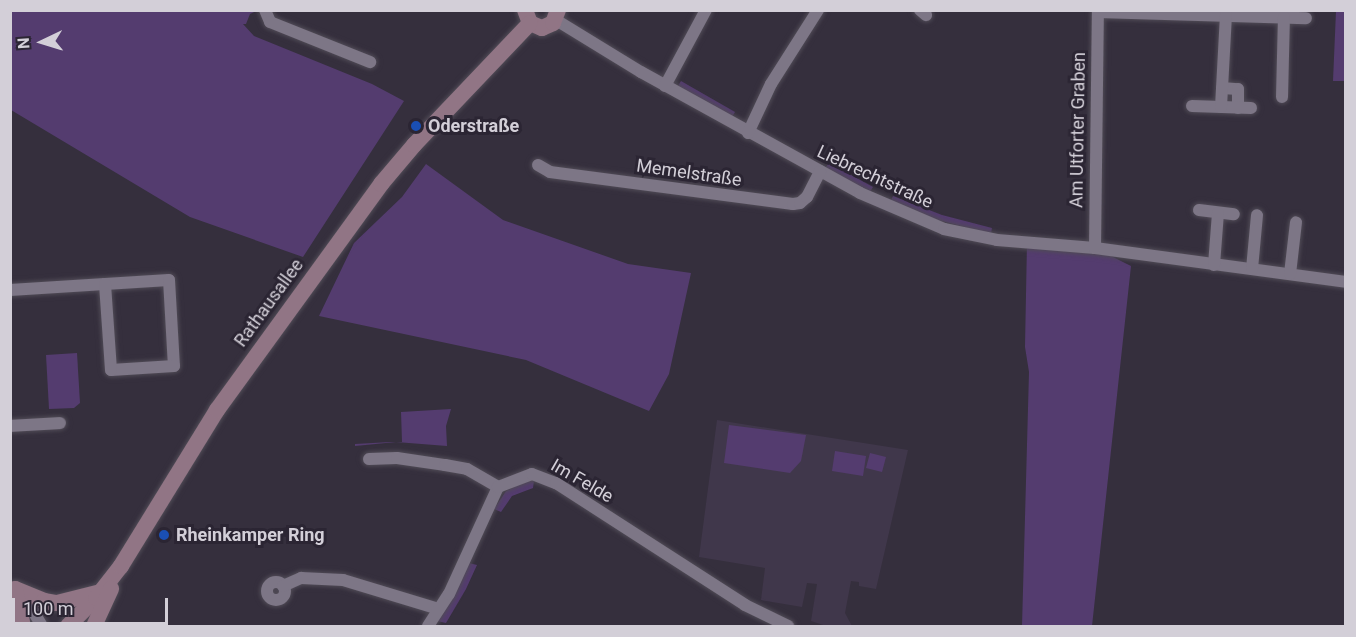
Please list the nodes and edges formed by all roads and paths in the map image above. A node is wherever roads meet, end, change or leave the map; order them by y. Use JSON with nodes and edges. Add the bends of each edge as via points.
{"nodes":[{"id":1,"x":265,"y":10,"type":"edge"},
{"id":2,"x":706,"y":10,"type":"edge"},
{"id":3,"x":818,"y":10,"type":"edge"},
{"id":4,"x":1098,"y":11,"type":"edge"},
{"id":5,"x":557,"y":15,"type":"edge"},
{"id":6,"x":1226,"y":15,"type":"junction"},
{"id":7,"x":528,"y":17,"type":"edge"},
{"id":8,"x":1284,"y":17,"type":"junction"},
{"id":9,"x":1306,"y":18,"type":"dead end"},
{"id":10,"x":370,"y":62,"type":"dead end"},
{"id":11,"x":665,"y":86,"type":"junction"},
{"id":12,"x":1222,"y":88,"type":"junction"},
{"id":13,"x":1282,"y":97,"type":"dead end"},
{"id":14,"x":1192,"y":106,"type":"dead end"},
{"id":15,"x":1221,"y":107,"type":"junction"},
{"id":16,"x":1238,"y":108,"type":"junction"},
{"id":17,"x":1251,"y":108,"type":"dead end"},
{"id":18,"x":748,"y":133,"type":"junction"},
{"id":19,"x":538,"y":165,"type":"dead end"},
{"id":20,"x":820,"y":171,"type":"junction"},
{"id":21,"x":1198,"y":210,"type":"dead end"},
{"id":22,"x":1218,"y":213,"type":"junction"},
{"id":23,"x":1234,"y":214,"type":"dead end"},
{"id":24,"x":1257,"y":215,"type":"dead end"},
{"id":25,"x":1296,"y":222,"type":"dead end"},
{"id":26,"x":1095,"y":248,"type":"junction"},
{"id":27,"x":1214,"y":265,"type":"junction"},
{"id":28,"x":1252,"y":269,"type":"junction"},
{"id":29,"x":1290,"y":274,"type":"junction"},
{"id":30,"x":1346,"y":282,"type":"edge"},
{"id":31,"x":105,"y":284,"type":"junction"},
{"id":32,"x":10,"y":290,"type":"edge"},
{"id":33,"x":60,"y":423,"type":"dead end"},
{"id":34,"x":10,"y":426,"type":"edge"},
{"id":35,"x":369,"y":459,"type":"dead end"},
{"id":36,"x":498,"y":487,"type":"junction"},
{"id":37,"x":121,"y":566,"type":"junction"},
{"id":38,"x":284,"y":586,"type":"dead end"},
{"id":39,"x":13,"y":587,"type":"edge"},
{"id":40,"x":102,"y":591,"type":"junction"},
{"id":41,"x":439,"y":609,"type":"junction"},
{"id":42,"x":23,"y":627,"type":"edge"},
{"id":43,"x":42,"y":627,"type":"edge"},
{"id":44,"x":68,"y":627,"type":"edge"},
{"id":45,"x":94,"y":627,"type":"edge"},
{"id":46,"x":428,"y":627,"type":"edge"},
{"id":47,"x":788,"y":627,"type":"edge"}],
"edges":[{"from":1,"to":10,"type":"street","via":[[270,22]]},
{"from":2,"to":11,"type":"street"},
{"from":3,"to":18,"type":"street","via":[[771,84]]},
{"from":4,"to":6,"type":"street","name":"Am Utforter Graben"},
{"from":4,"to":26,"type":"street","name":"Am Utforter Graben"},
{"from":5,"to":7,"type":"street","via":[[542,28]]},
{"from":5,"to":11,"type":"street","name":"Liebrechtstraße"},
{"from":6,"to":8,"type":"street","name":"Am Utforter Graben"},
{"from":6,"to":12,"type":"street"},
{"from":7,"to":37,"type":"street","name":"Rathausallee","via":[[381,184],[217,410]]},
{"from":8,"to":9,"type":"street","name":"Am Utforter Graben"},
{"from":8,"to":13,"type":"street"},
{"from":11,"to":18,"type":"street","name":"Liebrechtstraße"},
{"from":12,"to":15,"type":"street"},
{"from":12,"to":16,"type":"street","via":[[1238,89]]},
{"from":14,"to":15,"type":"street"},
{"from":15,"to":16,"type":"street"},
{"from":16,"to":17,"type":"street"},
{"from":18,"to":20,"type":"street","name":"Liebrechtstraße"},
{"from":19,"to":20,"type":"street","name":"Memelstraße","via":[[550,172],[793,204],[807,196]]},
{"from":20,"to":26,"type":"street","name":"Liebrechtstraße","via":[[860,193],[945,229],[997,240]]},
{"from":21,"to":22,"type":"street"},
{"from":22,"to":23,"type":"street"},
{"from":22,"to":27,"type":"street"},
{"from":24,"to":28,"type":"street"},
{"from":25,"to":29,"type":"street"},
{"from":26,"to":27,"type":"street","name":"Liebrechtstraße"},
{"from":27,"to":28,"type":"street","name":"Liebrechtstraße"},
{"from":28,"to":29,"type":"street","name":"Liebrechtstraße"},
{"from":29,"to":30,"type":"street","name":"Liebrechtstraße"},
{"from":31,"to":31,"type":"street","via":[[111,370],[174,366],[169,280]]},
{"from":31,"to":32,"type":"street"},
{"from":33,"to":34,"type":"street"},
{"from":35,"to":36,"type":"street","via":[[397,458],[445,465],[467,470]]},
{"from":36,"to":41,"type":"street","via":[[470,552]]},
{"from":36,"to":47,"type":"street","name":"Im Felde","via":[[532,474],[556,483],[745,605]]},
{"from":37,"to":40,"type":"street","name":"Rathausallee"},
{"from":37,"to":45,"type":"street"},
{"from":38,"to":41,"type":"street","via":[[301,578],[344,580]]},
{"from":39,"to":40,"type":"street","via":[[44,602],[57,603]]},
{"from":39,"to":42,"type":"street","via":[[21,606]]},
{"from":39,"to":43,"type":"street"},
{"from":40,"to":44,"type":"street","name":"Rathausallee"},
{"from":41,"to":46,"type":"street"}]}
